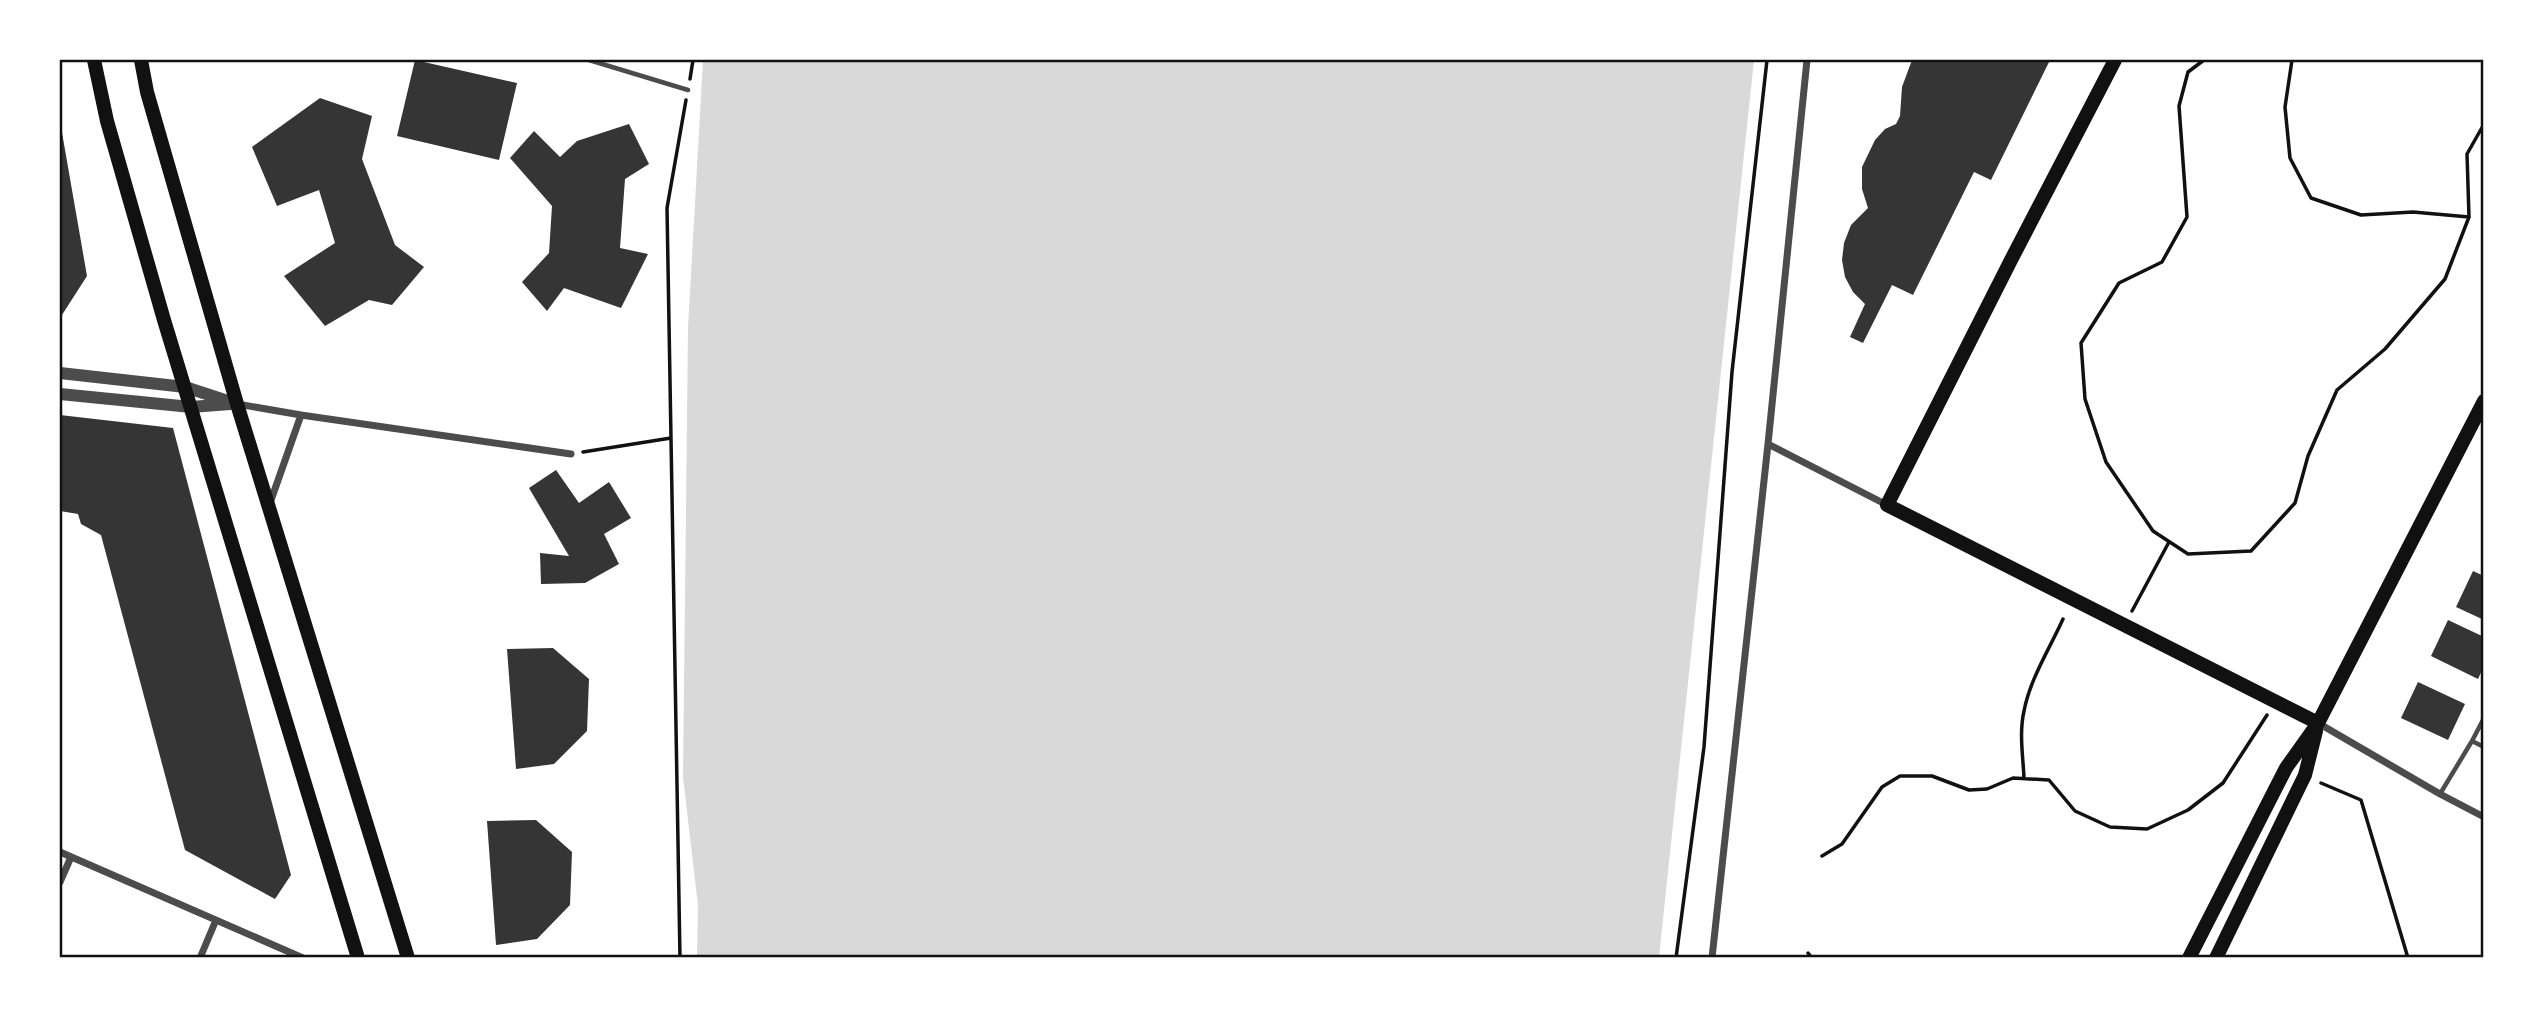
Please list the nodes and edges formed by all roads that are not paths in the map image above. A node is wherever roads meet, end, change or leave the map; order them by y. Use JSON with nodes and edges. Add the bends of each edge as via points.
{"nodes":[{"id":1,"x":94,"y":60,"type":"edge"},
{"id":2,"x":141,"y":60,"type":"edge"},
{"id":3,"x":589,"y":60,"type":"edge"},
{"id":4,"x":1807,"y":60,"type":"edge"},
{"id":5,"x":2115,"y":60,"type":"edge"},
{"id":6,"x":688,"y":90,"type":"road end"},
{"id":7,"x":60,"y":373,"type":"edge"},
{"id":8,"x":185,"y":387,"type":"junction"},
{"id":9,"x":60,"y":394,"type":"edge"},
{"id":10,"x":2483,"y":401,"type":"edge"},
{"id":11,"x":237,"y":404,"type":"junction"},
{"id":12,"x":191,"y":407,"type":"junction"},
{"id":13,"x":301,"y":415,"type":"junction"},
{"id":14,"x":1768,"y":444,"type":"junction"},
{"id":15,"x":570,"y":454,"type":"road end"},
{"id":16,"x":1888,"y":505,"type":"junction"},
{"id":17,"x":269,"y":506,"type":"junction"},
{"id":18,"x":2483,"y":718,"type":"edge"},
{"id":19,"x":2318,"y":723,"type":"junction"},
{"id":20,"x":2472,"y":741,"type":"junction"},
{"id":21,"x":2483,"y":747,"type":"edge"},
{"id":22,"x":2440,"y":794,"type":"junction"},
{"id":23,"x":2483,"y":817,"type":"edge"},
{"id":24,"x":60,"y":852,"type":"edge"},
{"id":25,"x":71,"y":857,"type":"junction"},
{"id":26,"x":60,"y":882,"type":"edge"},
{"id":27,"x":216,"y":920,"type":"junction"},
{"id":28,"x":200,"y":957,"type":"edge"},
{"id":29,"x":303,"y":957,"type":"edge"},
{"id":30,"x":358,"y":957,"type":"edge"},
{"id":31,"x":408,"y":957,"type":"edge"},
{"id":32,"x":1712,"y":957,"type":"edge"},
{"id":33,"x":2189,"y":957,"type":"edge"},
{"id":34,"x":2216,"y":957,"type":"edge"}],
"edges":[{"from":1,"to":8,"type":"main road","via":[[107,121]]},
{"from":2,"to":11,"type":"main road"},
{"from":3,"to":6,"type":"lane"},
{"from":4,"to":14,"type":"street"},
{"from":5,"to":16,"type":"main road"},
{"from":7,"to":8,"type":"street"},
{"from":8,"to":11,"type":"street"},
{"from":8,"to":12,"type":"main road"},
{"from":9,"to":12,"type":"street"},
{"from":10,"to":19,"type":"main road"},
{"from":11,"to":12,"type":"street"},
{"from":11,"to":13,"type":"street"},
{"from":11,"to":17,"type":"main road"},
{"from":12,"to":30,"type":"main road"},
{"from":13,"to":15,"type":"street"},
{"from":13,"to":17,"type":"street"},
{"from":14,"to":16,"type":"street"},
{"from":14,"to":32,"type":"street"},
{"from":16,"to":19,"type":"main road"},
{"from":17,"to":31,"type":"main road"},
{"from":18,"to":20,"type":"lane"},
{"from":19,"to":22,"type":"street"},
{"from":19,"to":33,"type":"main road","via":[[2286,768]]},
{"from":19,"to":34,"type":"main road","via":[[2305,775]]},
{"from":20,"to":21,"type":"lane"},
{"from":20,"to":22,"type":"lane"},
{"from":22,"to":23,"type":"street"},
{"from":24,"to":25,"type":"street"},
{"from":25,"to":26,"type":"street"},
{"from":25,"to":27,"type":"street"},
{"from":27,"to":28,"type":"street"},
{"from":27,"to":29,"type":"street"}]}
